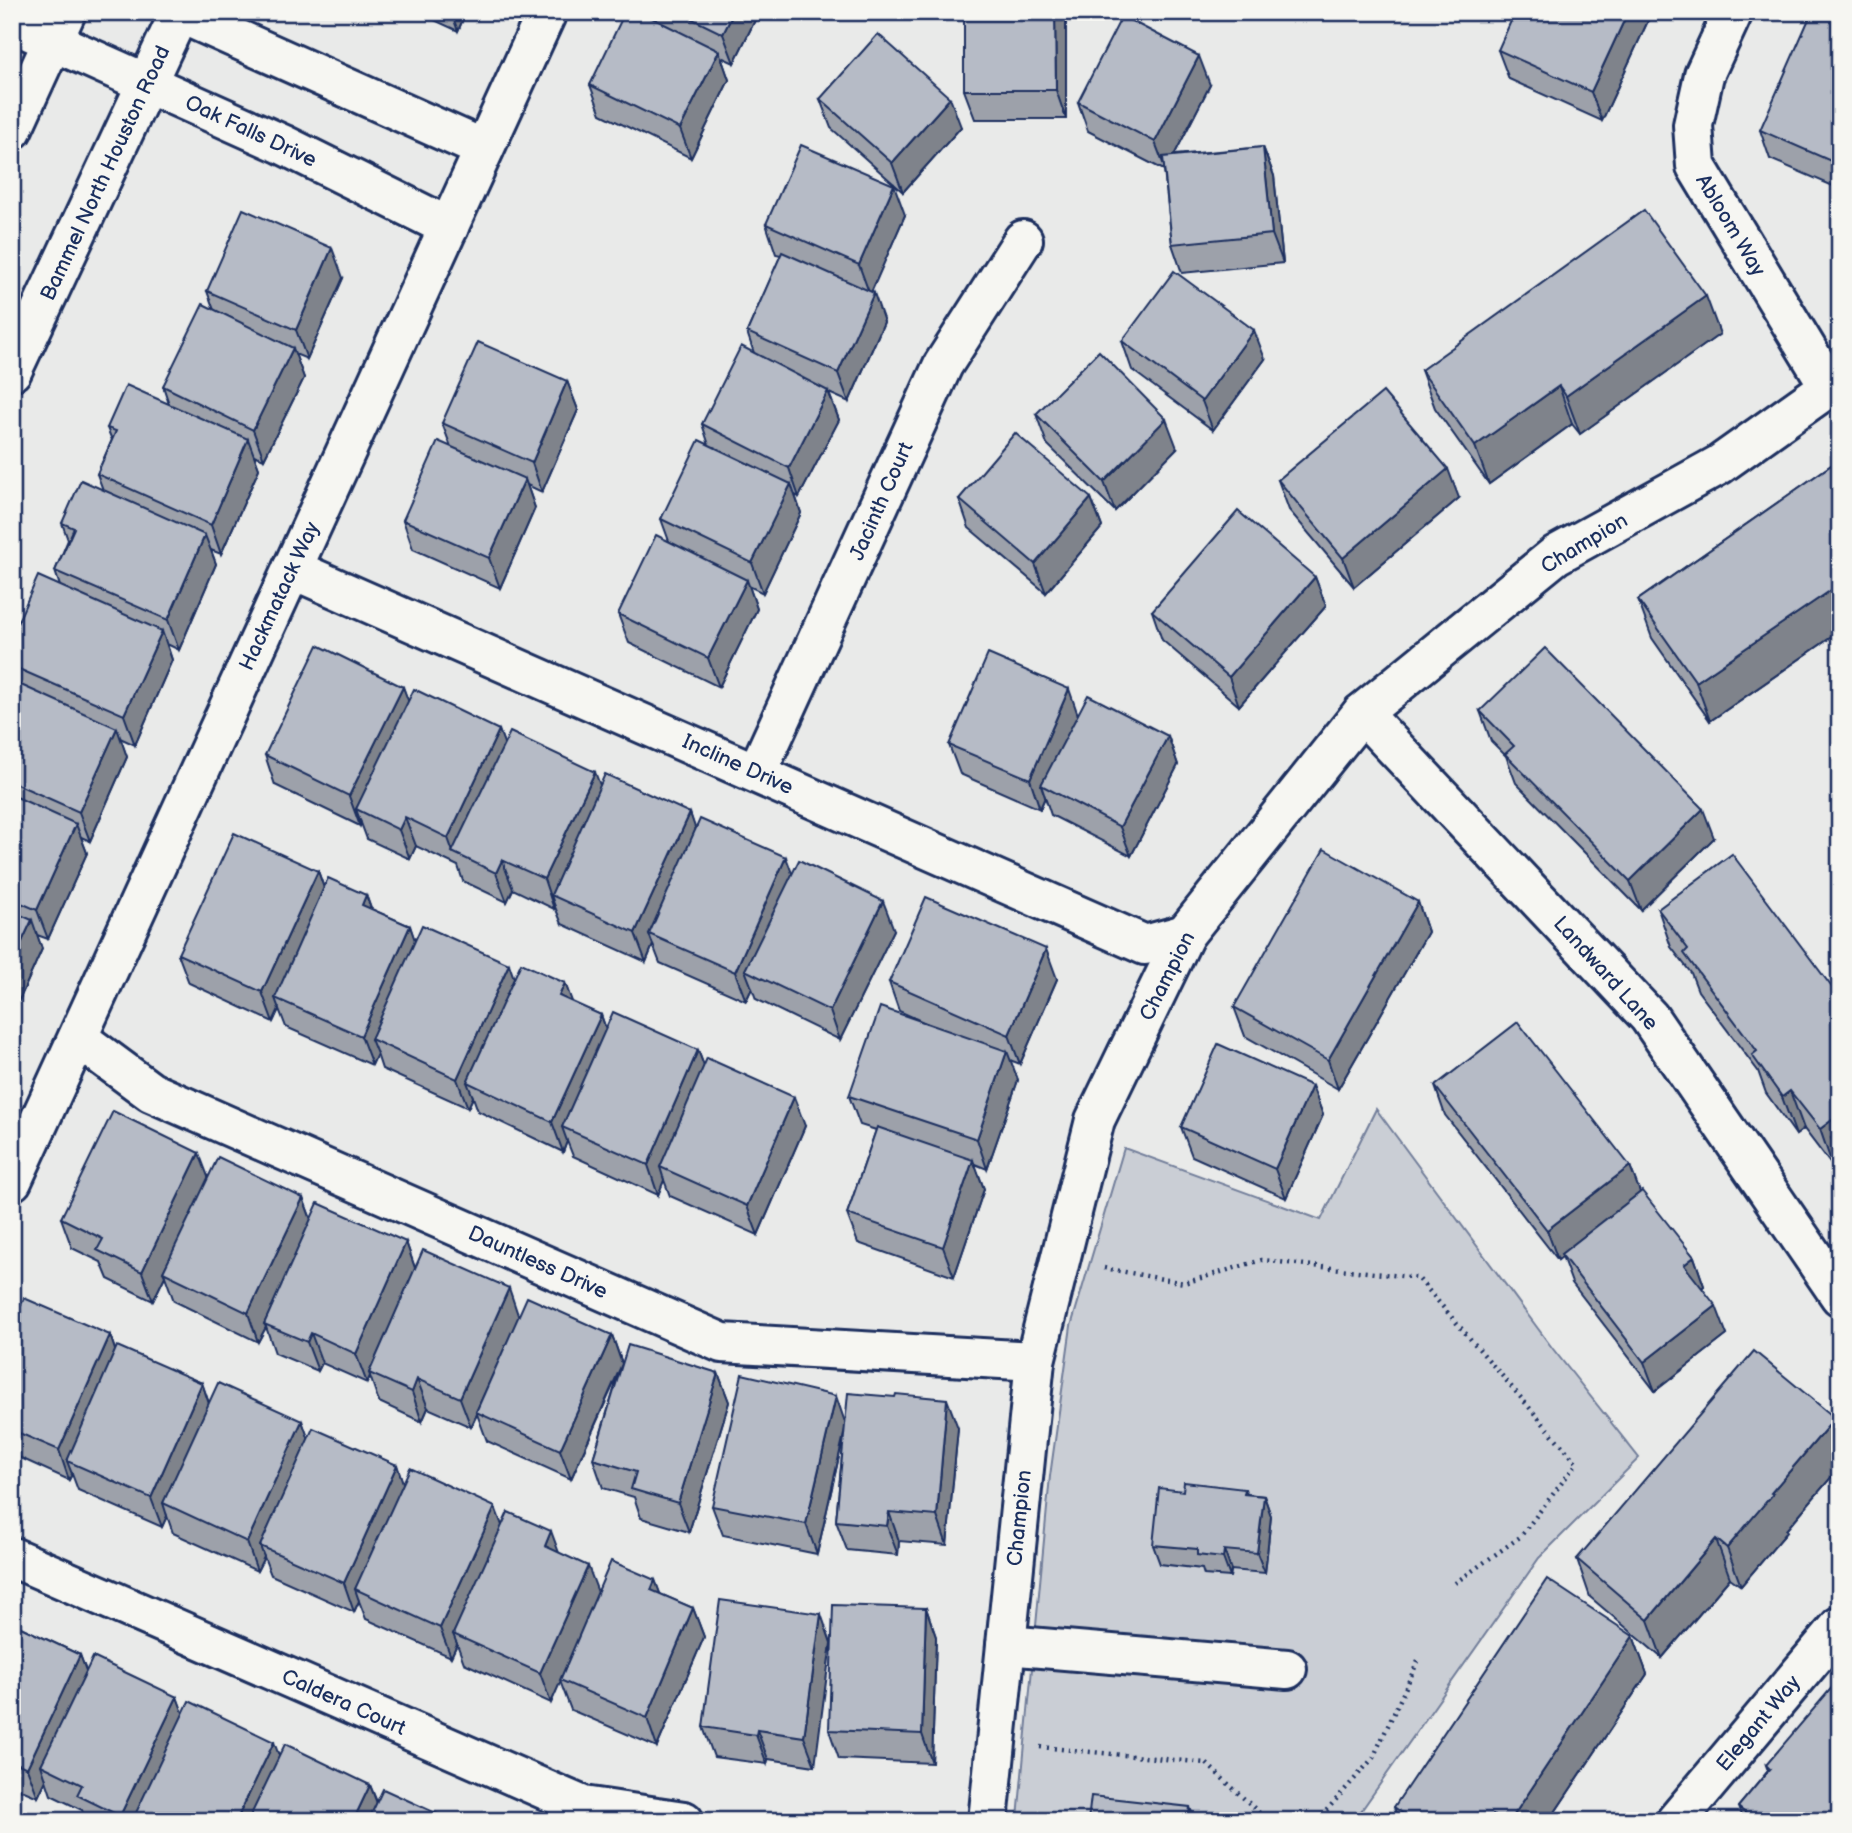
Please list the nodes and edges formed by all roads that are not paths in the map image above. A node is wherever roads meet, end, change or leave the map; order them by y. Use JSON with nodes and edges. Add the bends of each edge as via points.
{"nodes":[{"id":1,"x":547,"y":12,"type":"edge"},
{"id":2,"x":1733,"y":12,"type":"edge"},
{"id":3,"x":179,"y":13,"type":"edge"},
{"id":4,"x":12,"y":23,"type":"edge"},
{"id":5,"x":59,"y":26,"type":"edge"},
{"id":6,"x":147,"y":84,"type":"junction"},
{"id":7,"x":12,"y":130,"type":"edge"},
{"id":8,"x":484,"y":149,"type":"junction"},
{"id":9,"x":449,"y":227,"type":"junction"},
{"id":10,"x":1023,"y":240,"type":"dead end"},
{"id":11,"x":12,"y":371,"type":"edge"},
{"id":12,"x":1834,"y":382,"type":"edge"},
{"id":13,"x":292,"y":569,"type":"junction"},
{"id":14,"x":1362,"y":713,"type":"junction"},
{"id":15,"x":757,"y":772,"type":"junction"},
{"id":16,"x":1185,"y":934,"type":"junction"},
{"id":17,"x":78,"y":1038,"type":"junction"},
{"id":18,"x":12,"y":1181,"type":"edge"},
{"id":19,"x":1840,"y":1296,"type":"edge"},
{"id":20,"x":1035,"y":1362,"type":"junction"},
{"id":21,"x":12,"y":1557,"type":"edge"},
{"id":22,"x":1840,"y":1626,"type":"edge"},
{"id":23,"x":1006,"y":1645,"type":"junction"},
{"id":24,"x":1287,"y":1669,"type":"dead end"},
{"id":25,"x":684,"y":1821,"type":"edge"},
{"id":26,"x":988,"y":1821,"type":"edge"},
{"id":27,"x":1676,"y":1821,"type":"edge"}],
"edges":[{"from":1,"to":8,"type":"street","name":"Hackmatack Way"},
{"from":2,"to":12,"type":"street","name":"Abloom Way","via":[[1704,75],[1693,125],[1696,166]]},
{"from":3,"to":6,"type":"street","name":"Bammel North Houston Road"},
{"from":3,"to":8,"type":"street"},
{"from":4,"to":5,"type":"street","name":"Oak Falls Drive"},
{"from":5,"to":6,"type":"street","name":"Oak Falls Drive"},
{"from":5,"to":7,"type":"street"},
{"from":6,"to":9,"type":"street","name":"Oak Falls Drive","via":[[282,144]]},
{"from":6,"to":11,"type":"street","name":"Bammel North Houston Road"},
{"from":8,"to":9,"type":"street","name":"Hackmatack Way"},
{"from":9,"to":13,"type":"street","name":"Hackmatack Way"},
{"from":10,"to":15,"type":"street","name":"Jacinth Court","via":[[943,365]]},
{"from":12,"to":14,"type":"street","name":"Champion","via":[[1719,464],[1556,555]]},
{"from":13,"to":15,"type":"street","name":"Incline Drive"},
{"from":13,"to":17,"type":"street","name":"Hackmatack Way"},
{"from":14,"to":16,"type":"street","name":"Champion"},
{"from":14,"to":19,"type":"street","name":"Landward Lane","via":[[1649,1017]]},
{"from":15,"to":16,"type":"street","name":"Incline Drive","via":[[1145,945]]},
{"from":16,"to":20,"type":"street","name":"Champion","via":[[1096,1120]]},
{"from":17,"to":18,"type":"street","name":"Hackmatack Way"},
{"from":17,"to":20,"type":"street","name":"Dauntless Drive","via":[[151,1092],[722,1343]]},
{"from":20,"to":23,"type":"street","name":"Champion"},
{"from":21,"to":25,"type":"street","name":"Caldera Court","via":[[583,1806]]},
{"from":22,"to":27,"type":"street","name":"Elegant Way"},
{"from":23,"to":24,"type":"street"},
{"from":23,"to":26,"type":"street","name":"Champion"}]}
